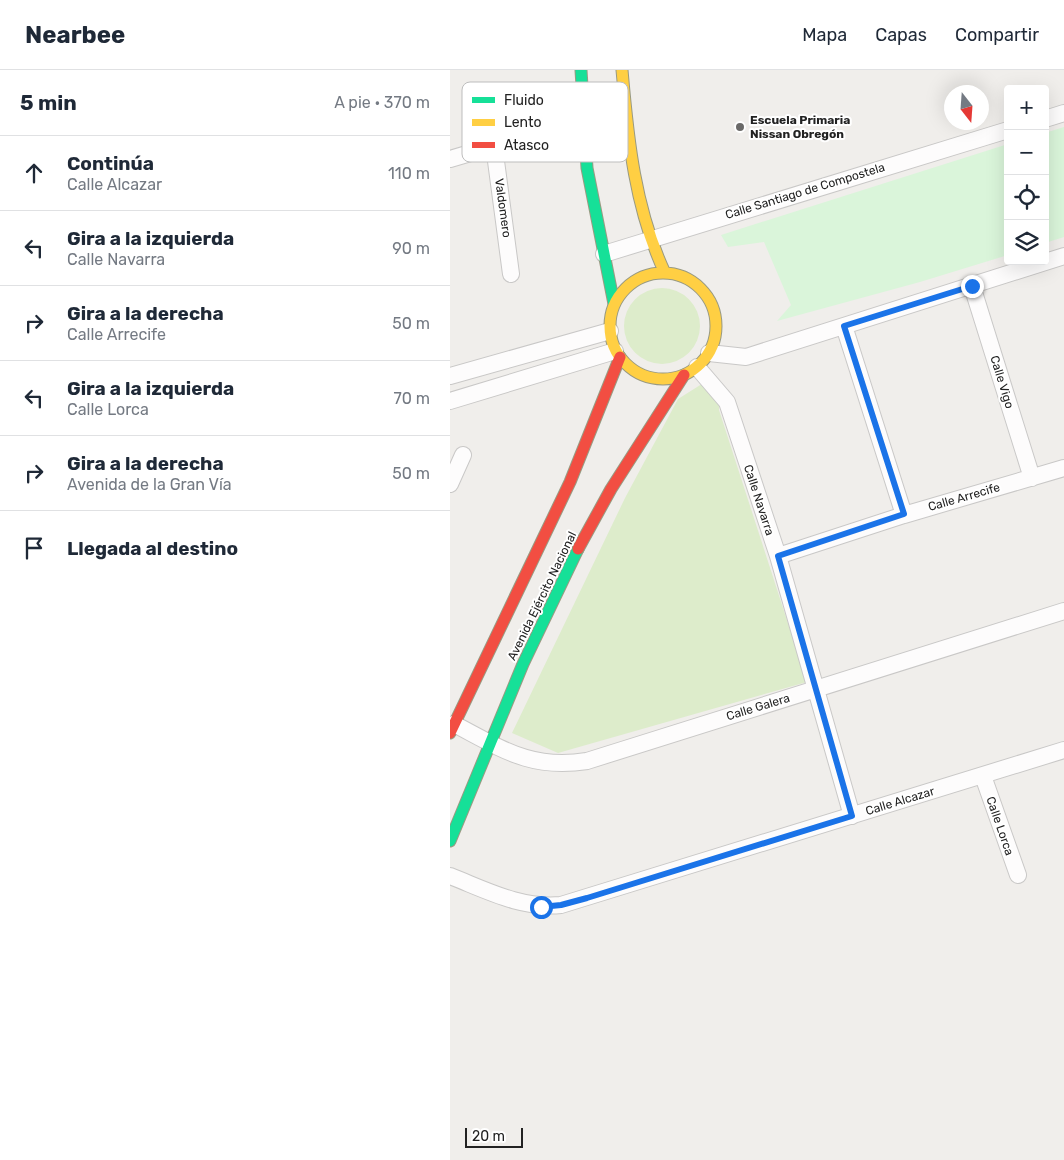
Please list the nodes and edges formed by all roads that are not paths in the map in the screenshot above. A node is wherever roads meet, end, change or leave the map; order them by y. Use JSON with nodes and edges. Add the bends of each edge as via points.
{"nodes":[{"id":1,"x":1064,"y":113,"type":"edge"},
{"id":2,"x":1049,"y":117,"type":"edge"},
{"id":3,"x":628,"y":125,"type":"edge"},
{"id":4,"x":1004,"y":131,"type":"edge"},
{"id":5,"x":496,"y":162,"type":"edge"},
{"id":6,"x":587,"y":162,"type":"edge"},
{"id":7,"x":650,"y":239,"type":"junction"},
{"id":8,"x":604,"y":254,"type":"junction"},
{"id":9,"x":1064,"y":256,"type":"edge"},
{"id":10,"x":665,"y":273,"type":"junction"},
{"id":11,"x":511,"y":274,"type":"dead end"},
{"id":12,"x":972,"y":286,"type":"junction"},
{"id":13,"x":614,"y":304,"type":"junction"},
{"id":14,"x":844,"y":326,"type":"junction"},
{"id":15,"x":610,"y":331,"type":"junction"},
{"id":16,"x":709,"y":353,"type":"junction"},
{"id":17,"x":617,"y":354,"type":"junction"},
{"id":18,"x":690,"y":371,"type":"junction"},
{"id":19,"x":450,"y":376,"type":"edge"},
{"id":20,"x":450,"y":401,"type":"edge"},
{"id":21,"x":463,"y":455,"type":"dead end"},
{"id":22,"x":1064,"y":468,"type":"edge"},
{"id":23,"x":1032,"y":478,"type":"junction"},
{"id":24,"x":450,"y":484,"type":"edge"},
{"id":25,"x":904,"y":514,"type":"junction"},
{"id":26,"x":778,"y":556,"type":"junction"},
{"id":27,"x":1064,"y":611,"type":"edge"},
{"id":28,"x":815,"y":689,"type":"junction"},
{"id":29,"x":452,"y":729,"type":"edge"},
{"id":30,"x":490,"y":743,"type":"junction"},
{"id":31,"x":1064,"y":750,"type":"edge"},
{"id":32,"x":983,"y":776,"type":"junction"},
{"id":33,"x":852,"y":816,"type":"junction"},
{"id":34,"x":450,"y":841,"type":"edge"},
{"id":35,"x":450,"y":876,"type":"edge"},
{"id":36,"x":1018,"y":876,"type":"dead end"}],
"edges":[{"from":1,"to":2,"type":"street"},
{"from":3,"to":7,"type":"street"},
{"from":4,"to":7,"type":"street","name":"Calle Santiago de Compostela"},
{"from":5,"to":11,"type":"street","name":"Valdomero"},
{"from":6,"to":8,"type":"street"},
{"from":7,"to":8,"type":"street","name":"Calle Santiago de Compostela"},
{"from":7,"to":10,"type":"street"},
{"from":8,"to":13,"type":"street"},
{"from":9,"to":12,"type":"street"},
{"from":10,"to":13,"type":"street","via":[[644,276],[626,288]]},
{"from":10,"to":16,"type":"street","via":[[683,277],[698,286],[710,301],[716,318],[715,336]]},
{"from":12,"to":14,"type":"street"},
{"from":12,"to":23,"type":"street","name":"Calle Vigo"},
{"from":13,"to":15,"type":"street"},
{"from":14,"to":16,"type":"street","via":[[746,358]]},
{"from":14,"to":25,"type":"street"},
{"from":15,"to":17,"type":"street"},
{"from":15,"to":19,"type":"street"},
{"from":16,"to":18,"type":"street"},
{"from":17,"to":18,"type":"street","via":[[632,370],[648,378],[666,379]]},
{"from":17,"to":20,"type":"street"},
{"from":17,"to":29,"type":"street","name":"Avenida Ejército Nacional","via":[[570,482]]},
{"from":18,"to":26,"type":"street","name":"Calle Navarra","via":[[727,402]]},
{"from":18,"to":30,"type":"street","name":"Avenida Ejército Nacional","via":[[611,491],[572,558]]},
{"from":21,"to":24,"type":"street"},
{"from":22,"to":23,"type":"street","name":"Calle Arrecife"},
{"from":23,"to":25,"type":"street","name":"Calle Arrecife"},
{"from":25,"to":26,"type":"street","name":"Calle Arrecife"},
{"from":26,"to":28,"type":"street","name":"Calle Navarra"},
{"from":27,"to":28,"type":"street","name":"Calle Galera"},
{"from":28,"to":30,"type":"street","name":"Calle Galera","via":[[570,764],[536,762]]},
{"from":28,"to":33,"type":"street","name":"Calle Navarra"},
{"from":29,"to":30,"type":"street","name":"Calle Galera"},
{"from":30,"to":34,"type":"street","name":"Avenida Ejército Nacional"},
{"from":31,"to":32,"type":"street","name":"Calle Alcazar"},
{"from":32,"to":33,"type":"street","name":"Calle Alcazar"},
{"from":32,"to":36,"type":"street","name":"Calle Lorca"},
{"from":33,"to":35,"type":"street","name":"Calle Alcazar","via":[[561,905],[527,905]]}]}
